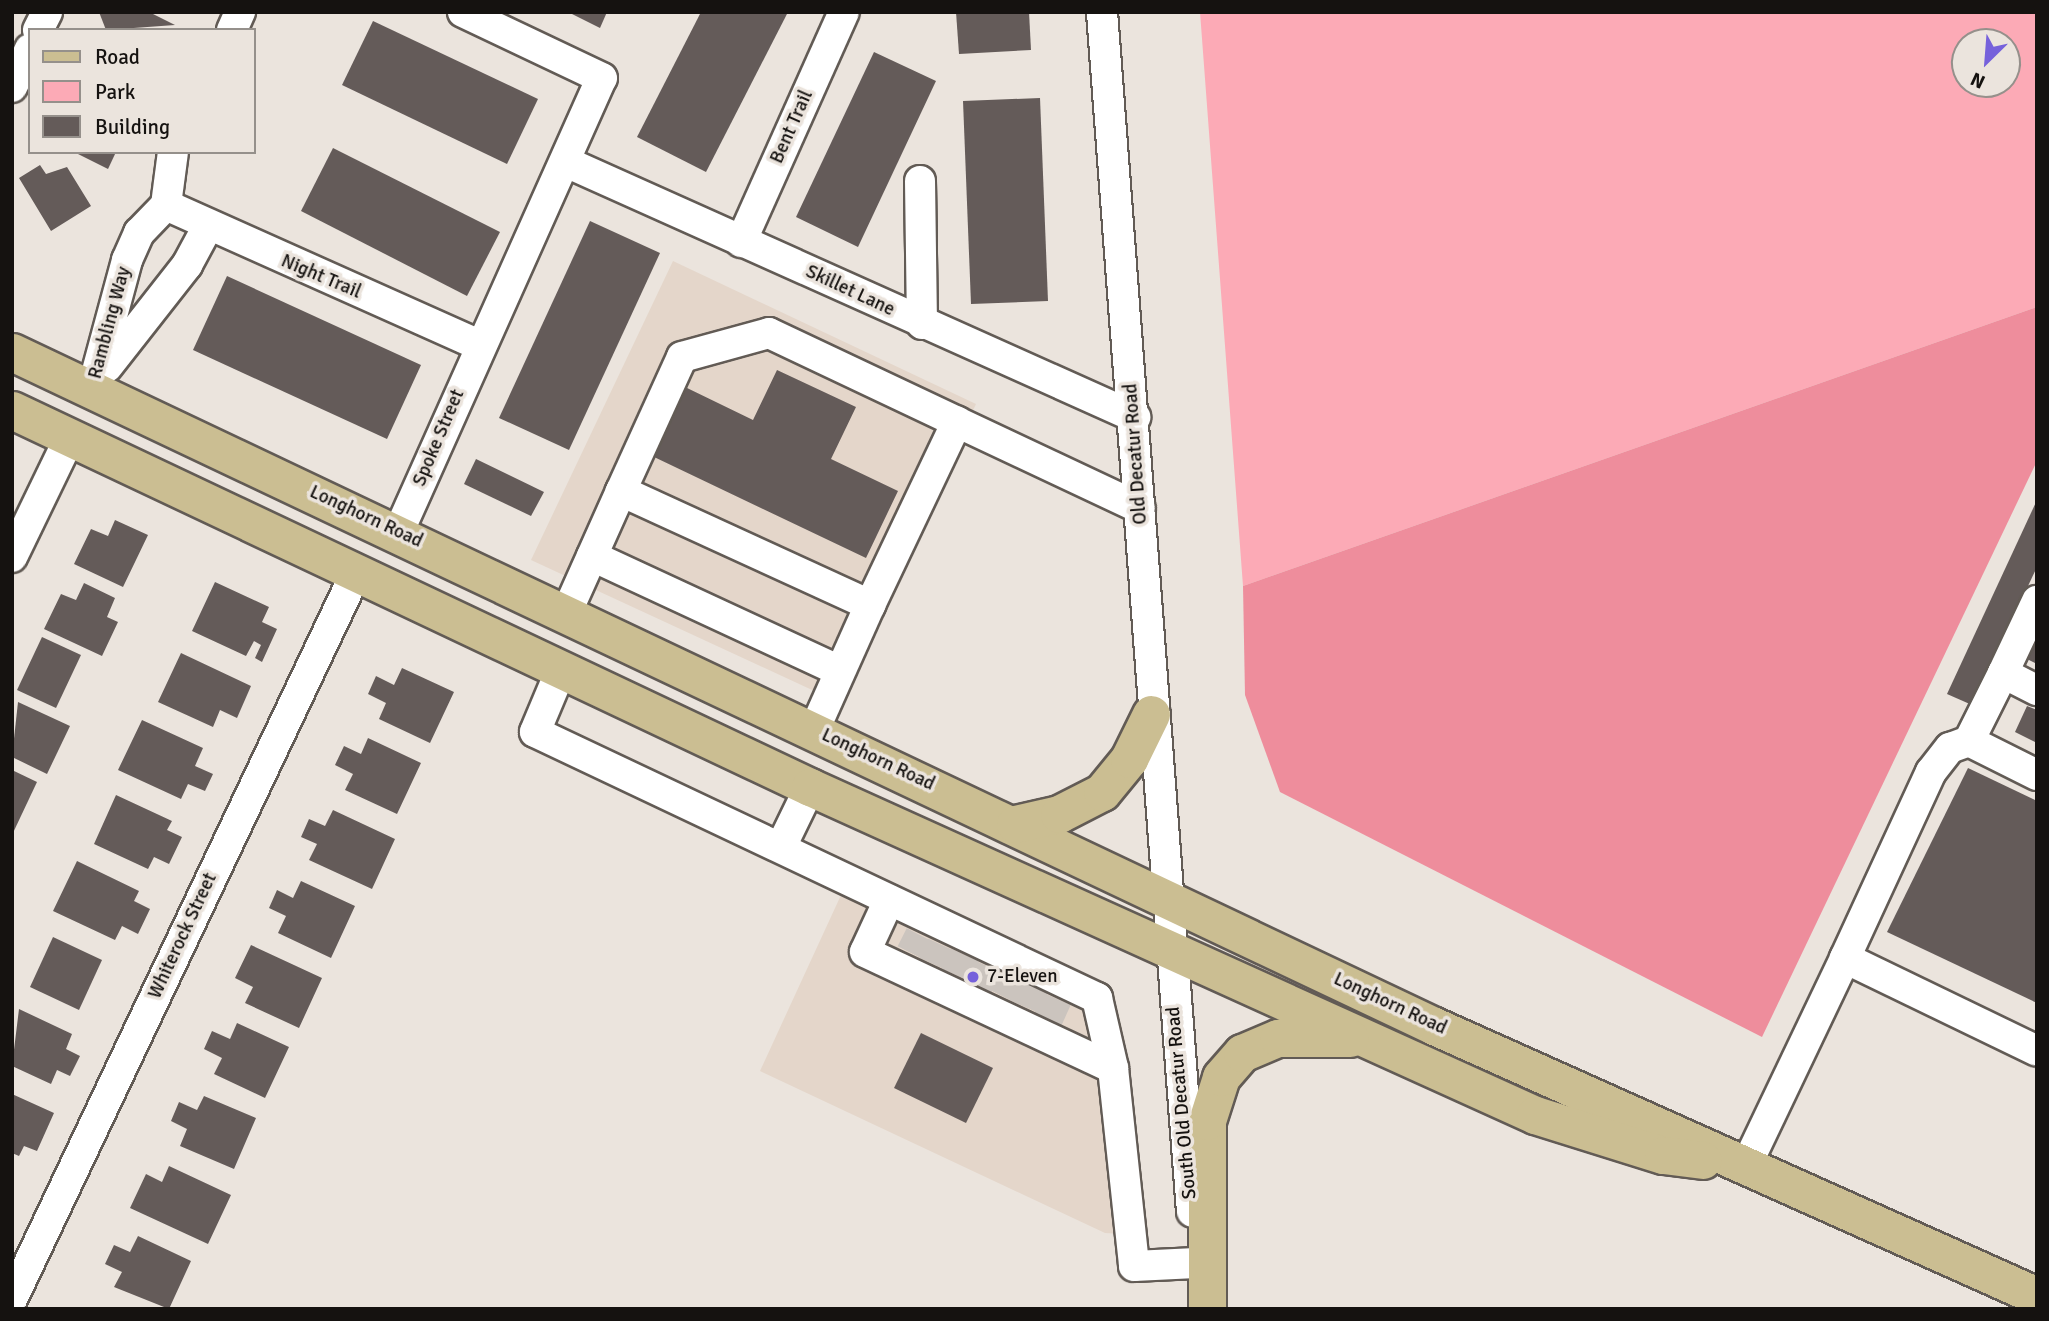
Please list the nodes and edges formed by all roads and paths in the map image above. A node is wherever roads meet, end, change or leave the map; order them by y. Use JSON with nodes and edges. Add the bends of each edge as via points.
{"nodes":[{"id":1,"x":47,"y":12,"type":"edge"},
{"id":2,"x":240,"y":12,"type":"edge"},
{"id":3,"x":463,"y":12,"type":"edge"},
{"id":4,"x":844,"y":12,"type":"edge"},
{"id":5,"x":1102,"y":12,"type":"edge"},
{"id":6,"x":39,"y":28,"type":"edge"},
{"id":7,"x":233,"y":28,"type":"edge"},
{"id":8,"x":28,"y":53,"type":"edge"},
{"id":9,"x":12,"y":86,"type":"edge"},
{"id":10,"x":173,"y":154,"type":"edge"},
{"id":11,"x":566,"y":162,"type":"junction"},
{"id":12,"x":919,"y":181,"type":"dead end"},
{"id":13,"x":166,"y":205,"type":"junction"},
{"id":14,"x":208,"y":226,"type":"junction"},
{"id":15,"x":741,"y":242,"type":"junction"},
{"id":16,"x":922,"y":324,"type":"junction"},
{"id":17,"x":478,"y":345,"type":"junction"},
{"id":18,"x":12,"y":352,"type":"edge"},
{"id":19,"x":92,"y":390,"type":"junction"},
{"id":20,"x":12,"y":410,"type":"edge"},
{"id":21,"x":1135,"y":417,"type":"junction"},
{"id":22,"x":957,"y":422,"type":"junction"},
{"id":23,"x":70,"y":437,"type":"junction"},
{"id":24,"x":621,"y":491,"type":"junction"},
{"id":25,"x":1140,"y":508,"type":"junction"},
{"id":26,"x":400,"y":531,"type":"junction"},
{"id":27,"x":592,"y":556,"type":"junction"},
{"id":28,"x":12,"y":557,"type":"edge"},
{"id":29,"x":356,"y":573,"type":"junction"},
{"id":30,"x":2037,"y":601,"type":"edge"},
{"id":31,"x":870,"y":605,"type":"junction"},
{"id":32,"x":566,"y":614,"type":"junction"},
{"id":33,"x":552,"y":665,"type":"junction"},
{"id":34,"x":840,"y":671,"type":"junction"},
{"id":35,"x":2003,"y":673,"type":"junction"},
{"id":36,"x":2037,"y":690,"type":"edge"},
{"id":37,"x":1151,"y":713,"type":"junction"},
{"id":38,"x":814,"y":730,"type":"junction"},
{"id":39,"x":1969,"y":741,"type":"junction"},
{"id":40,"x":2037,"y":775,"type":"edge"},
{"id":41,"x":810,"y":787,"type":"junction"},
{"id":42,"x":1015,"y":824,"type":"junction"},
{"id":43,"x":781,"y":847,"type":"junction"},
{"id":44,"x":1166,"y":897,"type":"junction"},
{"id":45,"x":889,"y":900,"type":"junction"},
{"id":46,"x":1169,"y":946,"type":"junction"},
{"id":47,"x":1845,"y":958,"type":"junction"},
{"id":48,"x":983,"y":976,"type":"junction"},
{"id":49,"x":1364,"y":1039,"type":"junction"},
{"id":50,"x":2037,"y":1051,"type":"edge"},
{"id":51,"x":1113,"y":1068,"type":"junction"},
{"id":52,"x":1746,"y":1166,"type":"junction"},
{"id":53,"x":1940,"y":1255,"type":"junction"},
{"id":54,"x":1196,"y":1262,"type":"junction"},
{"id":55,"x":2037,"y":1296,"type":"edge"},
{"id":56,"x":12,"y":1299,"type":"edge"},
{"id":57,"x":1200,"y":1309,"type":"edge"},
{"id":58,"x":1207,"y":1309,"type":"edge"},
{"id":59,"x":2010,"y":1309,"type":"edge"}],
"edges":[{"from":1,"to":6,"type":"street"},
{"from":2,"to":7,"type":"street"},
{"from":3,"to":11,"type":"street","via":[[602,78]]},
{"from":4,"to":15,"type":"street","name":"Bent Trail"},
{"from":5,"to":21,"type":"street","name":"Old Decatur Road"},
{"from":8,"to":9,"type":"street"},
{"from":10,"to":13,"type":"street"},
{"from":11,"to":15,"type":"street","name":"Skillet Lane"},
{"from":11,"to":17,"type":"street","name":"Spoke Street"},
{"from":12,"to":16,"type":"street"},
{"from":13,"to":14,"type":"street","name":"Night Trail"},
{"from":13,"to":19,"type":"street","name":"Rambling Way","via":[[139,233],[127,260]]},
{"from":14,"to":17,"type":"street","name":"Night Trail"},
{"from":14,"to":19,"type":"street","name":"Rambling Way","via":[[187,265]]},
{"from":15,"to":16,"type":"street","name":"Skillet Lane"},
{"from":16,"to":21,"type":"street","name":"Skillet Lane","via":[[1082,398]]},
{"from":17,"to":26,"type":"street","name":"Spoke Street"},
{"from":18,"to":19,"type":"main road","name":"Longhorn Road"},
{"from":19,"to":23,"type":"main road"},
{"from":19,"to":26,"type":"main road","name":"Longhorn Road"},
{"from":20,"to":23,"type":"main road","name":"Longhorn Road"},
{"from":21,"to":25,"type":"street","name":"Old Decatur Road"},
{"from":22,"to":24,"type":"street","via":[[769,334],[682,357]]},
{"from":22,"to":25,"type":"street"},
{"from":22,"to":31,"type":"street"},
{"from":23,"to":28,"type":"street"},
{"from":23,"to":29,"type":"main road","name":"Longhorn Road"},
{"from":24,"to":27,"type":"street"},
{"from":24,"to":31,"type":"street"},
{"from":25,"to":37,"type":"street","name":"Old Decatur Road"},
{"from":26,"to":32,"type":"main road","name":"Longhorn Road"},
{"from":27,"to":32,"type":"street"},
{"from":27,"to":34,"type":"street"},
{"from":29,"to":33,"type":"main road","name":"Longhorn Road"},
{"from":29,"to":56,"type":"street","name":"Whiterock Street"},
{"from":30,"to":35,"type":"street"},
{"from":31,"to":34,"type":"street"},
{"from":32,"to":33,"type":"main road"},
{"from":32,"to":38,"type":"main road","name":"Longhorn Road"},
{"from":33,"to":41,"type":"main road","name":"Longhorn Road"},
{"from":33,"to":43,"type":"street","via":[[536,732]]},
{"from":34,"to":38,"type":"street"},
{"from":35,"to":36,"type":"street"},
{"from":35,"to":39,"type":"street"},
{"from":37,"to":42,"type":"main road","via":[[1129,759],[1102,792],[1059,814]]},
{"from":37,"to":44,"type":"street","name":"Old Decatur Road"},
{"from":38,"to":42,"type":"main road","name":"Longhorn Road"},
{"from":39,"to":40,"type":"street"},
{"from":39,"to":47,"type":"street","via":[[1950,748],[1931,772]]},
{"from":41,"to":43,"type":"street"},
{"from":41,"to":46,"type":"main road","name":"Longhorn Road"},
{"from":42,"to":44,"type":"main road","name":"Longhorn Road"},
{"from":43,"to":45,"type":"street"},
{"from":44,"to":46,"type":"street","name":"South Old Decatur Road"},
{"from":44,"to":52,"type":"main road","name":"Longhorn Road"},
{"from":45,"to":48,"type":"street"},
{"from":45,"to":48,"type":"street","via":[[865,952]]},
{"from":46,"to":49,"type":"main road","name":"Longhorn Road"},
{"from":46,"to":54,"type":"street","name":"South Old Decatur Road"},
{"from":47,"to":50,"type":"street"},
{"from":47,"to":52,"type":"street"},
{"from":48,"to":51,"type":"street"},
{"from":48,"to":51,"type":"street","via":[[1097,998]]},
{"from":49,"to":52,"type":"main road","name":"Longhorn Road","via":[[1535,1115],[1663,1155]]},
{"from":49,"to":58,"type":"main road","via":[[1278,1038],[1242,1053],[1221,1077],[1208,1121]]},
{"from":51,"to":54,"type":"street","via":[[1134,1266]]},
{"from":52,"to":53,"type":"main road","name":"Longhorn Road"},
{"from":53,"to":55,"type":"main road","name":"Longhorn Road"},
{"from":53,"to":59,"type":"main road","name":"Longhorn Road"},
{"from":54,"to":57,"type":"street","name":"South Old Decatur Road"}]}
